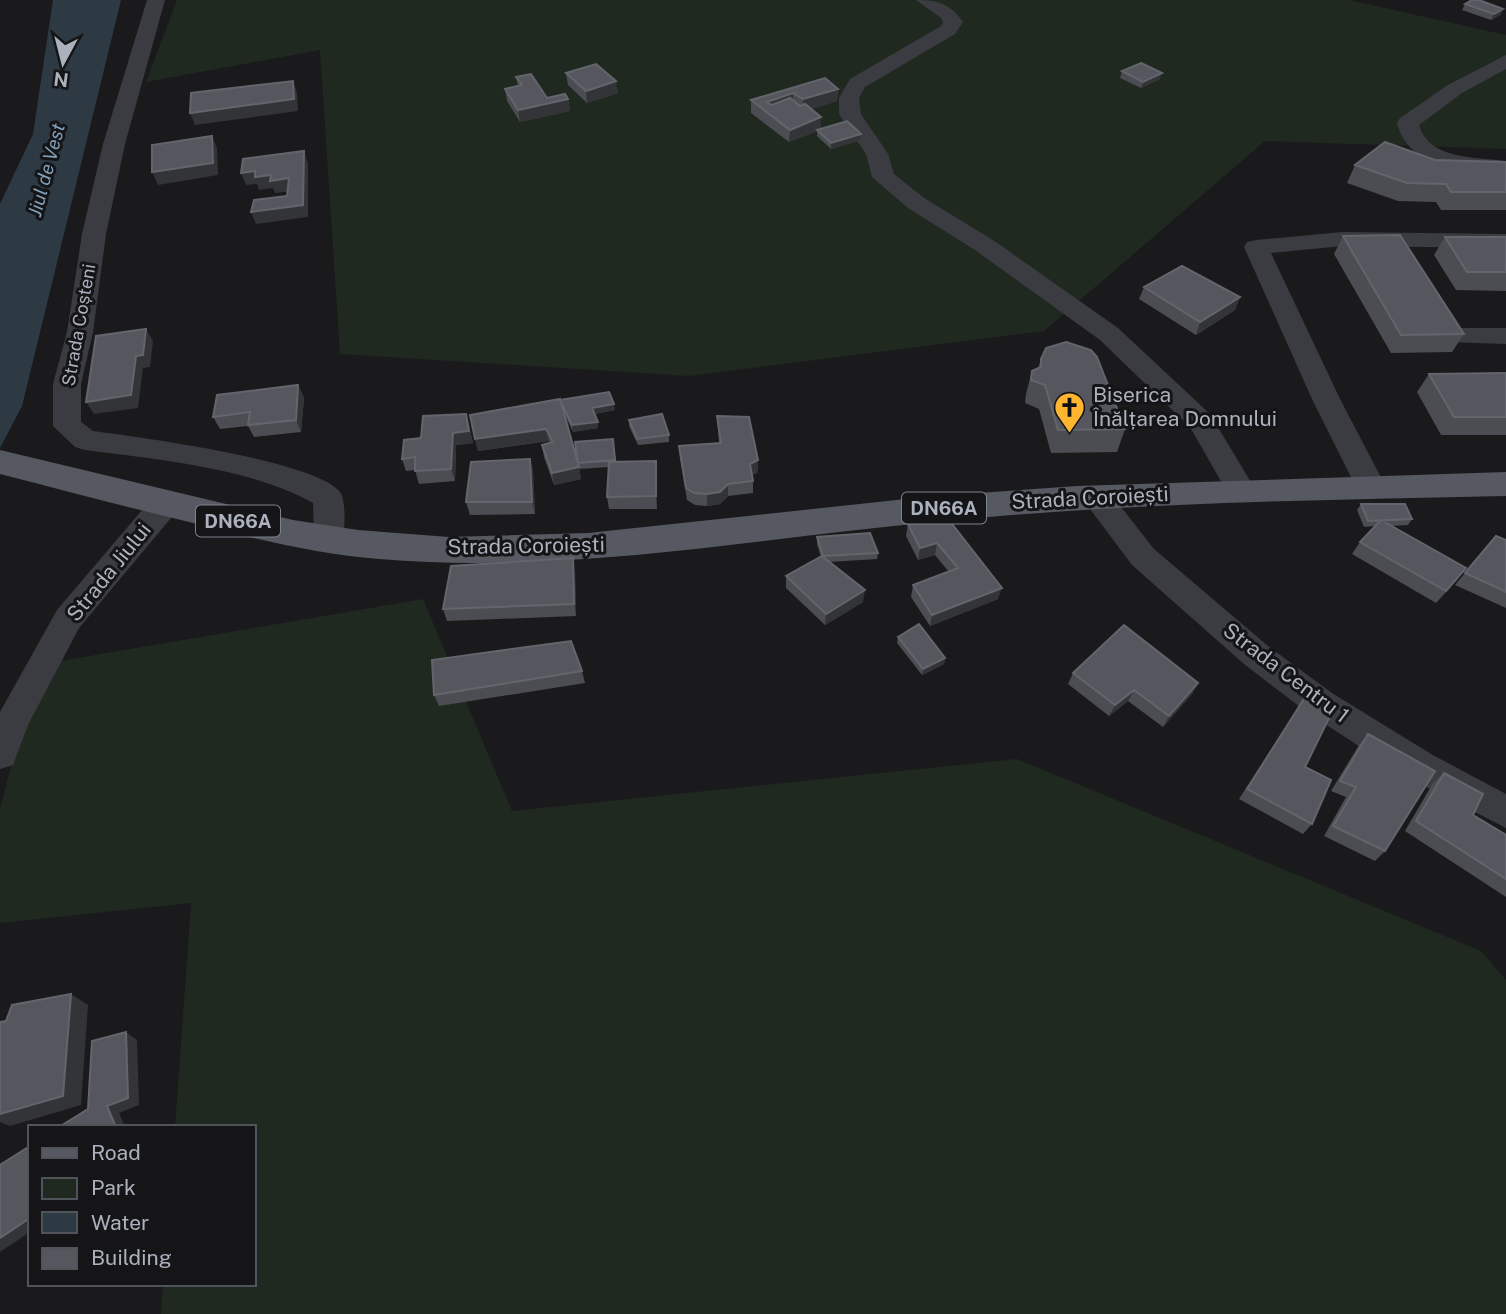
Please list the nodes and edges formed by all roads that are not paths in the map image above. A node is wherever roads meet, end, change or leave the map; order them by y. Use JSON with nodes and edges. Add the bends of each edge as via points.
{"nodes":[{"id":1,"x":156,"y":0,"type":"edge"},
{"id":2,"x":925,"y":0,"type":"edge"},
{"id":3,"x":1506,"y":61,"type":"edge"},
{"id":4,"x":1506,"y":168,"type":"edge"},
{"id":5,"x":1506,"y":241,"type":"edge"},
{"id":6,"x":1457,"y":336,"type":"edge"},
{"id":7,"x":1506,"y":336,"type":"edge"},
{"id":8,"x":0,"y":462,"type":"edge"},
{"id":9,"x":1506,"y":484,"type":"edge"},
{"id":10,"x":1371,"y":487,"type":"junction"},
{"id":11,"x":1240,"y":489,"type":"junction"},
{"id":12,"x":1096,"y":498,"type":"junction"},
{"id":13,"x":165,"y":504,"type":"junction"},
{"id":14,"x":329,"y":541,"type":"junction"},
{"id":15,"x":0,"y":754,"type":"edge"},
{"id":16,"x":1506,"y":812,"type":"edge"}],
"edges":[{"from":1,"to":14,"type":"street","name":"Strada Coșteni","via":[[114,144],[94,234],[80,332],[67,384],[67,426],[85,440],[190,454],[300,482],[328,498]]},
{"from":2,"to":11,"type":"street","via":[[948,14],[953,22],[948,30],[857,83],[849,98],[850,114],[877,154],[883,177],[1109,334],[1200,421]]},
{"from":3,"to":4,"type":"street","via":[[1478,74],[1408,123],[1408,136],[1439,158]]},
{"from":5,"to":10,"type":"street","via":[[1343,239],[1256,247]]},
{"from":6,"to":7,"type":"street"},
{"from":8,"to":13,"type":"main road","number":"DN66A"},
{"from":9,"to":10,"type":"main road","name":"Strada Coroiești","number":"DN66A"},
{"from":10,"to":11,"type":"main road","name":"Strada Coroiești","number":"DN66A"},
{"from":11,"to":12,"type":"main road","name":"Strada Coroiești","number":"DN66A"},
{"from":12,"to":14,"type":"main road","name":"Strada Coroiești","number":"DN66A","via":[[932,509],[619,544],[482,549]]},
{"from":12,"to":16,"type":"street","name":"Strada Centru 1","via":[[1143,557],[1256,655],[1320,703],[1418,765]]},
{"from":13,"to":14,"type":"main road","number":"DN66A"},
{"from":13,"to":15,"type":"street","name":"Strada Jiului","via":[[68,619]]}]}
